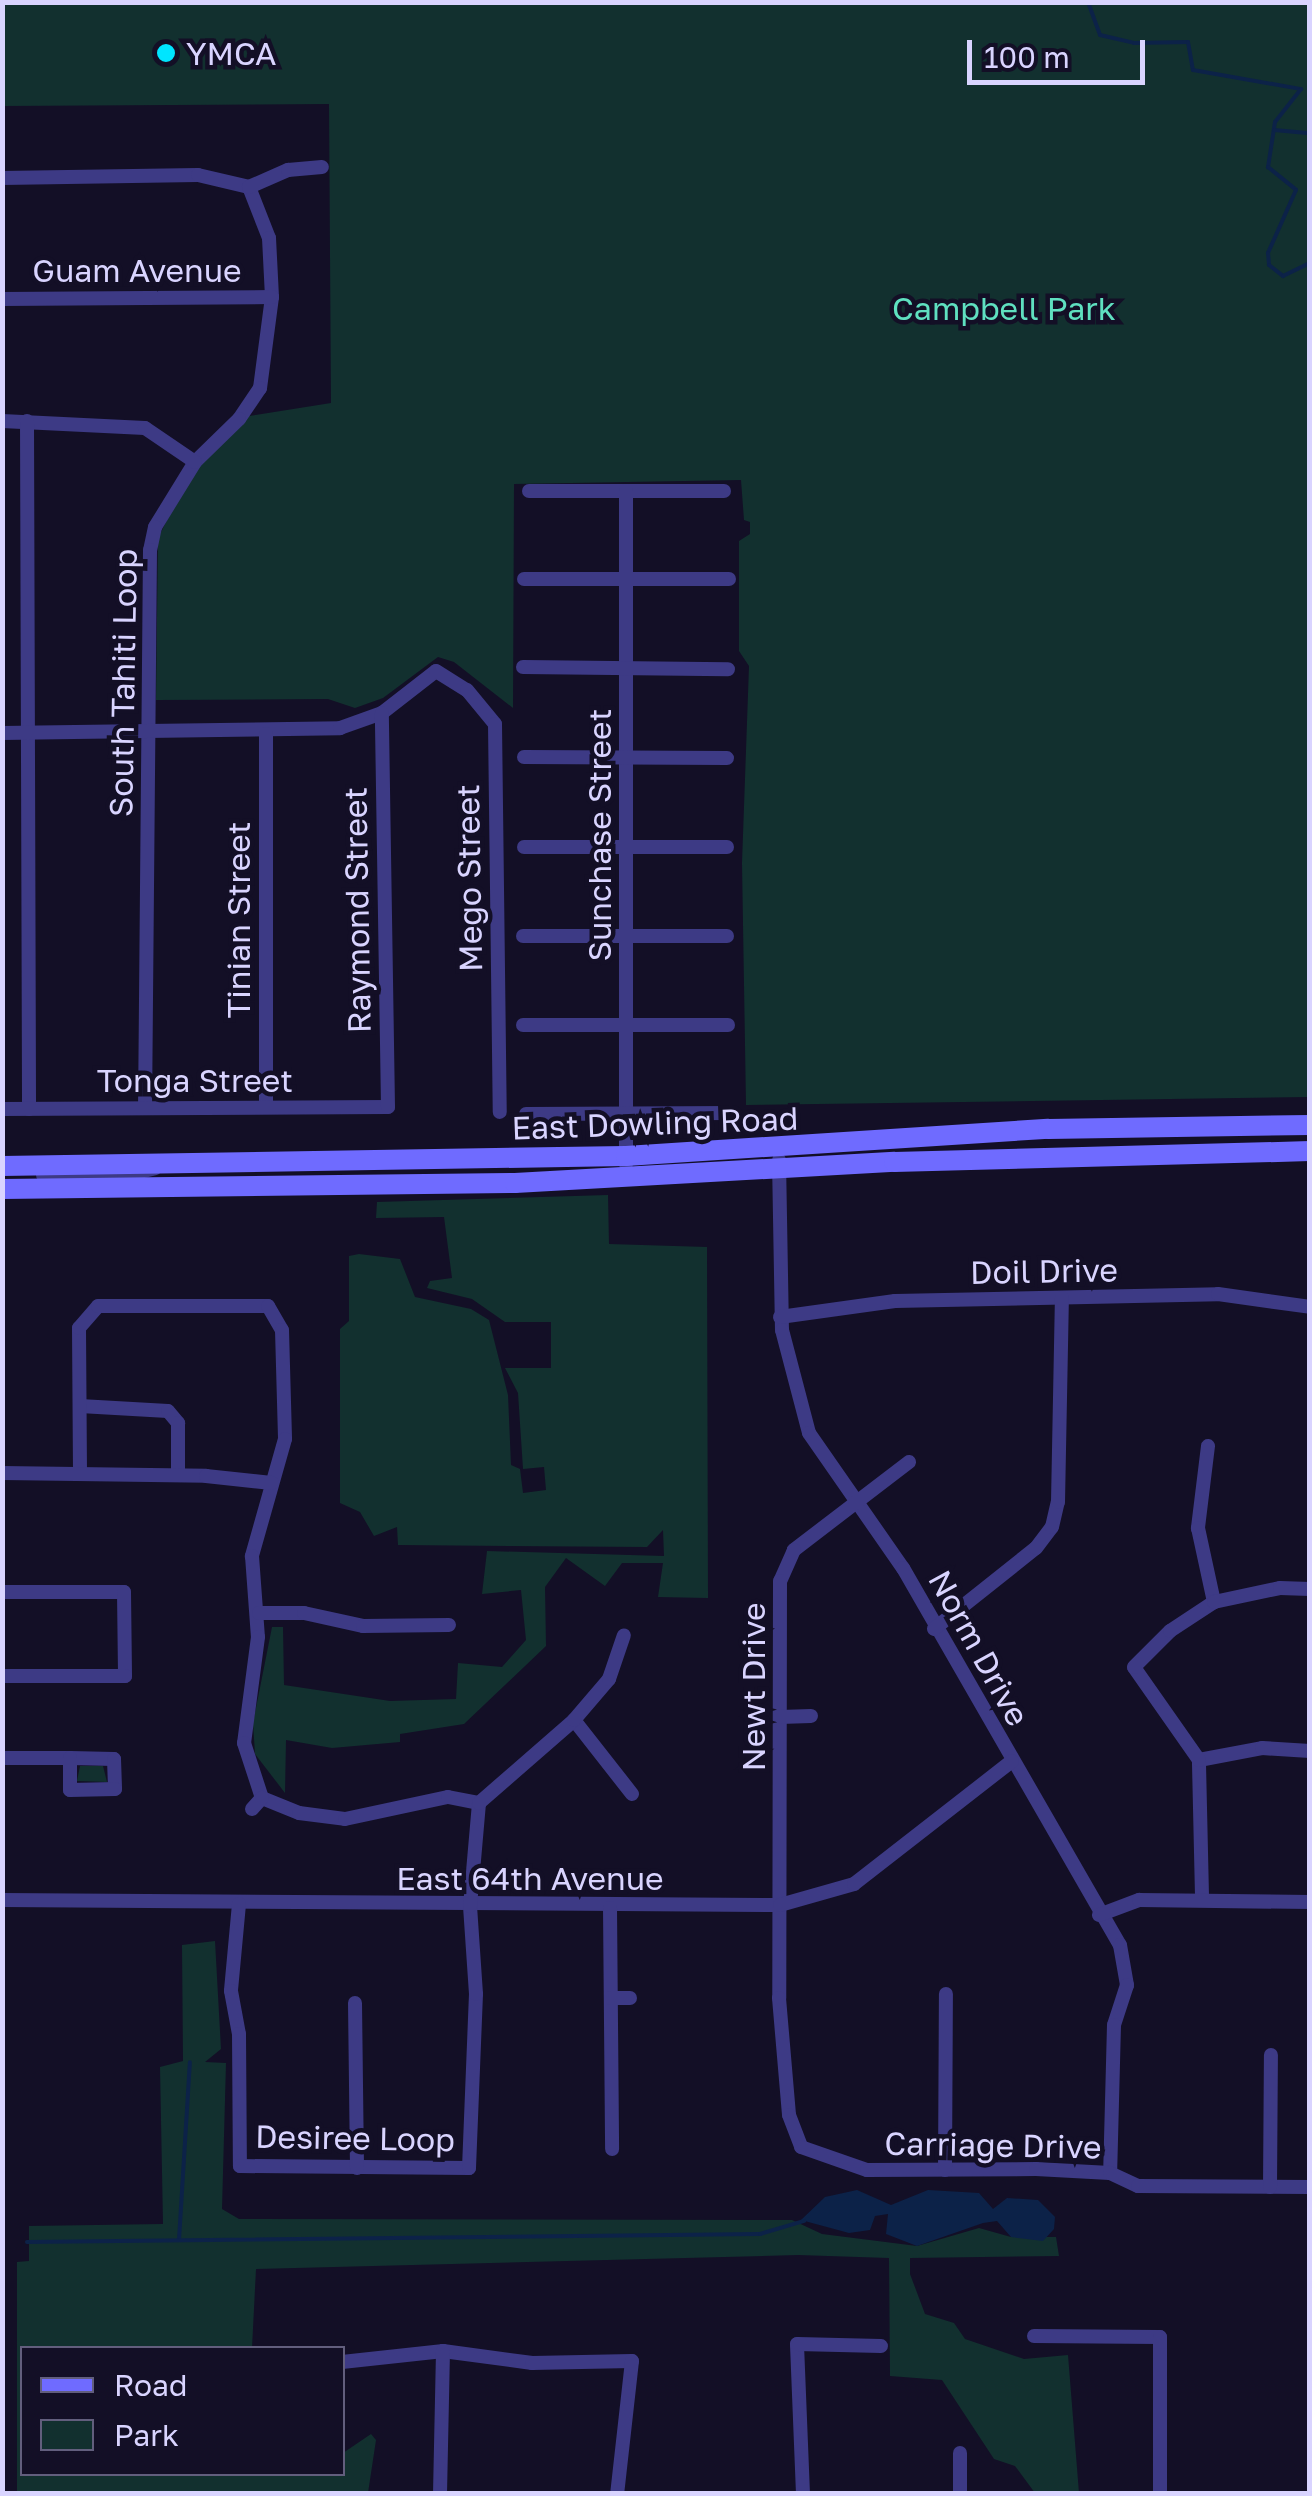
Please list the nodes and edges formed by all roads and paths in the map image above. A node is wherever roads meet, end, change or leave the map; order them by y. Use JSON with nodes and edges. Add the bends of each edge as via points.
{"nodes":[{"id":1,"x":322,"y":168,"type":"dead end"},
{"id":2,"x":2,"y":178,"type":"edge"},
{"id":3,"x":249,"y":187,"type":"junction"},
{"id":4,"x":272,"y":297,"type":"junction"},
{"id":5,"x":2,"y":299,"type":"edge"},
{"id":6,"x":2,"y":421,"type":"edge"},
{"id":7,"x":26,"y":421,"type":"junction"},
{"id":8,"x":195,"y":462,"type":"junction"},
{"id":9,"x":724,"y":491,"type":"dead end"},
{"id":10,"x":529,"y":492,"type":"dead end"},
{"id":11,"x":626,"y":492,"type":"junction"},
{"id":12,"x":524,"y":579,"type":"dead end"},
{"id":13,"x":626,"y":579,"type":"junction"},
{"id":14,"x":730,"y":579,"type":"dead end"},
{"id":15,"x":524,"y":667,"type":"dead end"},
{"id":16,"x":626,"y":668,"type":"junction"},
{"id":17,"x":728,"y":668,"type":"dead end"},
{"id":18,"x":382,"y":713,"type":"junction"},
{"id":19,"x":149,"y":730,"type":"junction"},
{"id":20,"x":2,"y":734,"type":"edge"},
{"id":21,"x":27,"y":734,"type":"junction"},
{"id":22,"x":266,"y":734,"type":"junction"},
{"id":23,"x":524,"y":757,"type":"dead end"},
{"id":24,"x":626,"y":758,"type":"junction"},
{"id":25,"x":727,"y":758,"type":"dead end"},
{"id":26,"x":524,"y":846,"type":"dead end"},
{"id":27,"x":627,"y":847,"type":"junction"},
{"id":28,"x":728,"y":847,"type":"dead end"},
{"id":29,"x":524,"y":936,"type":"dead end"},
{"id":30,"x":626,"y":936,"type":"junction"},
{"id":31,"x":727,"y":936,"type":"dead end"},
{"id":32,"x":523,"y":1026,"type":"dead end"},
{"id":33,"x":728,"y":1026,"type":"dead end"},
{"id":34,"x":627,"y":1027,"type":"junction"},
{"id":35,"x":266,"y":1107,"type":"junction"},
{"id":36,"x":388,"y":1107,"type":"joint"},
{"id":37,"x":144,"y":1108,"type":"junction"},
{"id":38,"x":2,"y":1109,"type":"edge"},
{"id":39,"x":29,"y":1109,"type":"junction"},
{"id":40,"x":500,"y":1112,"type":"dead end"},
{"id":41,"x":732,"y":1113,"type":"dead end"},
{"id":42,"x":526,"y":1114,"type":"dead end"},
{"id":43,"x":626,"y":1114,"type":"junction"},
{"id":44,"x":1310,"y":1125,"type":"edge"},
{"id":45,"x":779,"y":1149,"type":"junction"},
{"id":46,"x":1310,"y":1151,"type":"edge"},
{"id":47,"x":626,"y":1156,"type":"junction"},
{"id":48,"x":165,"y":1164,"type":"junction"},
{"id":49,"x":2,"y":1166,"type":"edge"},
{"id":50,"x":779,"y":1172,"type":"junction"},
{"id":51,"x":2,"y":1176,"type":"edge"},
{"id":52,"x":627,"y":1179,"type":"junction"},
{"id":53,"x":2,"y":1189,"type":"edge"},
{"id":54,"x":1062,"y":1298,"type":"junction"},
{"id":55,"x":1310,"y":1307,"type":"edge"},
{"id":56,"x":780,"y":1316,"type":"junction"},
{"id":57,"x":80,"y":1406,"type":"junction"},
{"id":58,"x":1208,"y":1446,"type":"dead end"},
{"id":59,"x":909,"y":1462,"type":"dead end"},
{"id":60,"x":80,"y":1472,"type":"junction"},
{"id":61,"x":2,"y":1473,"type":"edge"},
{"id":62,"x":178,"y":1475,"type":"junction"},
{"id":63,"x":272,"y":1483,"type":"junction"},
{"id":64,"x":856,"y":1502,"type":"junction"},
{"id":65,"x":1310,"y":1589,"type":"edge"},
{"id":66,"x":2,"y":1592,"type":"edge"},
{"id":67,"x":1214,"y":1602,"type":"junction"},
{"id":68,"x":259,"y":1612,"type":"junction"},
{"id":69,"x":449,"y":1625,"type":"dead end"},
{"id":70,"x":934,"y":1629,"type":"junction"},
{"id":71,"x":624,"y":1635,"type":"dead end"},
{"id":72,"x":2,"y":1676,"type":"edge"},
{"id":73,"x":780,"y":1716,"type":"junction"},
{"id":74,"x":811,"y":1716,"type":"dead end"},
{"id":75,"x":574,"y":1720,"type":"junction"},
{"id":76,"x":1310,"y":1751,"type":"edge"},
{"id":77,"x":2,"y":1758,"type":"edge"},
{"id":78,"x":70,"y":1758,"type":"dead end"},
{"id":79,"x":1199,"y":1760,"type":"junction"},
{"id":80,"x":1012,"y":1761,"type":"junction"},
{"id":81,"x":632,"y":1794,"type":"dead end"},
{"id":82,"x":479,"y":1803,"type":"junction"},
{"id":83,"x":1202,"y":1896,"type":"junction"},
{"id":84,"x":2,"y":1900,"type":"edge"},
{"id":85,"x":1310,"y":1902,"type":"edge"},
{"id":86,"x":239,"y":1904,"type":"junction"},
{"id":87,"x":780,"y":1905,"type":"junction"},
{"id":88,"x":470,"y":1906,"type":"junction"},
{"id":89,"x":610,"y":1908,"type":"junction"},
{"id":90,"x":1098,"y":1914,"type":"junction"},
{"id":91,"x":946,"y":1994,"type":"dead end"},
{"id":92,"x":611,"y":1998,"type":"junction"},
{"id":93,"x":630,"y":1998,"type":"dead end"},
{"id":94,"x":355,"y":2003,"type":"dead end"},
{"id":95,"x":1270,"y":2054,"type":"dead end"},
{"id":96,"x":612,"y":2149,"type":"dead end"},
{"id":97,"x":357,"y":2168,"type":"junction"},
{"id":98,"x":945,"y":2170,"type":"junction"},
{"id":99,"x":1110,"y":2173,"type":"junction"},
{"id":100,"x":1270,"y":2187,"type":"junction"},
{"id":101,"x":1310,"y":2187,"type":"edge"},
{"id":102,"x":1034,"y":2336,"type":"dead end"},
{"id":103,"x":881,"y":2346,"type":"dead end"},
{"id":104,"x":443,"y":2351,"type":"junction"},
{"id":105,"x":345,"y":2362,"type":"edge"},
{"id":106,"x":960,"y":2452,"type":"dead end"},
{"id":107,"x":440,"y":2494,"type":"edge"},
{"id":108,"x":617,"y":2494,"type":"edge"},
{"id":109,"x":803,"y":2494,"type":"edge"},
{"id":110,"x":960,"y":2494,"type":"edge"},
{"id":111,"x":1160,"y":2494,"type":"edge"}],
"edges":[{"from":1,"to":3,"type":"street","via":[[288,170]]},
{"from":2,"to":3,"type":"street","via":[[198,175]]},
{"from":3,"to":4,"type":"street","name":"South Tahiti Loop","via":[[269,238]]},
{"from":4,"to":5,"type":"street","name":"Guam Avenue"},
{"from":4,"to":8,"type":"street","name":"South Tahiti Loop","via":[[260,388]]},
{"from":6,"to":7,"type":"street"},
{"from":7,"to":8,"type":"street","via":[[145,428]]},
{"from":7,"to":21,"type":"street"},
{"from":8,"to":19,"type":"street","name":"South Tahiti Loop","via":[[155,527],[150,550]]},
{"from":9,"to":11,"type":"street"},
{"from":10,"to":11,"type":"street"},
{"from":11,"to":13,"type":"street","name":"Sunchase Street"},
{"from":12,"to":13,"type":"street"},
{"from":13,"to":14,"type":"street"},
{"from":13,"to":16,"type":"street","name":"Sunchase Street"},
{"from":15,"to":16,"type":"street"},
{"from":16,"to":17,"type":"street"},
{"from":16,"to":24,"type":"street","name":"Sunchase Street"},
{"from":18,"to":22,"type":"street","via":[[340,728]]},
{"from":18,"to":36,"type":"street","name":"Raymond Street"},
{"from":18,"to":40,"type":"street","name":"Mego Street","via":[[436,671],[467,690],[494,724]]},
{"from":19,"to":21,"type":"street"},
{"from":19,"to":22,"type":"street"},
{"from":19,"to":37,"type":"street","name":"South Tahiti Loop"},
{"from":20,"to":21,"type":"street"},
{"from":21,"to":39,"type":"street"},
{"from":22,"to":35,"type":"street","name":"Tinian Street"},
{"from":23,"to":24,"type":"street"},
{"from":24,"to":25,"type":"street"},
{"from":24,"to":27,"type":"street","name":"Sunchase Street"},
{"from":26,"to":27,"type":"street"},
{"from":27,"to":28,"type":"street"},
{"from":27,"to":30,"type":"street","name":"Sunchase Street"},
{"from":29,"to":30,"type":"street"},
{"from":30,"to":31,"type":"street"},
{"from":30,"to":34,"type":"street","name":"Sunchase Street"},
{"from":32,"to":34,"type":"street"},
{"from":33,"to":34,"type":"street"},
{"from":34,"to":43,"type":"street","name":"Sunchase Street"},
{"from":35,"to":36,"type":"street","name":"Tonga Street"},
{"from":35,"to":37,"type":"street","name":"Tonga Street"},
{"from":37,"to":39,"type":"street","name":"Tonga Street"},
{"from":38,"to":39,"type":"street","name":"Tonga Street"},
{"from":41,"to":43,"type":"street"},
{"from":42,"to":43,"type":"street"},
{"from":43,"to":47,"type":"street","name":"Sunchase Street"},
{"from":44,"to":45,"type":"main road","name":"East Dowling Road","via":[[1048,1129]]},
{"from":45,"to":47,"type":"main road","name":"East Dowling Road"},
{"from":45,"to":50,"type":"street","name":"Norm Drive"},
{"from":46,"to":50,"type":"main road","name":"East Dowling Road"},
{"from":47,"to":48,"type":"main road","name":"East Dowling Road"},
{"from":47,"to":52,"type":"street","name":"Sunchase Street"},
{"from":48,"to":49,"type":"main road","name":"East Dowling Road"},
{"from":48,"to":51,"type":"street","via":[[138,1174]]},
{"from":50,"to":52,"type":"main road","name":"East Dowling Road"},
{"from":50,"to":56,"type":"street","name":"Norm Drive"},
{"from":52,"to":53,"type":"main road","name":"East Dowling Road"},
{"from":54,"to":55,"type":"street","name":"Doil Drive","via":[[1218,1294]]},
{"from":54,"to":56,"type":"street","name":"Doil Drive","via":[[895,1302]]},
{"from":54,"to":70,"type":"street","via":[[1052,1527],[1036,1548]]},
{"from":56,"to":64,"type":"street","name":"Norm Drive","via":[[809,1434]]},
{"from":57,"to":60,"type":"street"},
{"from":57,"to":62,"type":"street","via":[[168,1411],[178,1423]]},
{"from":57,"to":63,"type":"street","via":[[80,1328],[98,1306],[268,1306],[282,1330],[283,1348],[285,1439]]},
{"from":58,"to":67,"type":"street","via":[[1198,1528]]},
{"from":59,"to":64,"type":"street","name":"Newt Drive"},
{"from":60,"to":61,"type":"street"},
{"from":60,"to":62,"type":"street"},
{"from":62,"to":63,"type":"street"},
{"from":63,"to":68,"type":"street","via":[[252,1556]]},
{"from":64,"to":70,"type":"street","name":"Norm Drive"},
{"from":64,"to":73,"type":"street","name":"Newt Drive","via":[[794,1550],[780,1580]]},
{"from":65,"to":67,"type":"street","via":[[1280,1588]]},
{"from":66,"to":72,"type":"street","via":[[124,1592],[125,1676]]},
{"from":67,"to":79,"type":"street","via":[[1134,1667]]},
{"from":68,"to":69,"type":"street","via":[[304,1612],[363,1626]]},
{"from":68,"to":82,"type":"street","via":[[244,1744],[257,1804],[345,1819],[448,1797]]},
{"from":70,"to":80,"type":"street","name":"Norm Drive"},
{"from":71,"to":75,"type":"street","via":[[608,1679]]},
{"from":73,"to":74,"type":"street"},
{"from":73,"to":87,"type":"street","name":"Newt Drive"},
{"from":75,"to":81,"type":"street"},
{"from":75,"to":82,"type":"street"},
{"from":76,"to":79,"type":"street","via":[[1262,1748]]},
{"from":77,"to":78,"type":"street"},
{"from":79,"to":83,"type":"street"},
{"from":80,"to":87,"type":"street","name":"East 64th Avenue","via":[[854,1884]]},
{"from":80,"to":90,"type":"street","name":"Norm Drive"},
{"from":82,"to":88,"type":"street"},
{"from":83,"to":85,"type":"street"},
{"from":83,"to":90,"type":"street","via":[[1140,1900]]},
{"from":84,"to":86,"type":"street","name":"East 64th Avenue"},
{"from":86,"to":88,"type":"street","name":"East 64th Avenue"},
{"from":86,"to":97,"type":"street","name":"Desiree Loop","via":[[231,1991],[239,2034],[240,2166]]},
{"from":87,"to":89,"type":"street","name":"East 64th Avenue"},
{"from":87,"to":98,"type":"street","name":"Carriage Drive","via":[[786,2080],[801,2147],[868,2170]]},
{"from":88,"to":89,"type":"street","name":"East 64th Avenue"},
{"from":88,"to":97,"type":"street","name":"Desiree Loop","via":[[476,1994],[469,2168]]},
{"from":89,"to":92,"type":"street"},
{"from":90,"to":99,"type":"street","name":"Norm Drive","via":[[1120,1945],[1127,1985],[1114,2025]]},
{"from":91,"to":98,"type":"street"},
{"from":92,"to":93,"type":"street"},
{"from":92,"to":96,"type":"street"},
{"from":94,"to":97,"type":"street"},
{"from":95,"to":100,"type":"street"},
{"from":98,"to":99,"type":"street","name":"Carriage Drive"},
{"from":99,"to":100,"type":"street","name":"Carriage Drive","via":[[1138,2186]]},
{"from":100,"to":101,"type":"street","name":"Carriage Drive"},
{"from":102,"to":111,"type":"street","via":[[1160,2337]]},
{"from":103,"to":109,"type":"street","via":[[797,2344]]},
{"from":104,"to":105,"type":"street"},
{"from":104,"to":107,"type":"street"},
{"from":104,"to":108,"type":"street","via":[[532,2363],[632,2361]]},
{"from":106,"to":110,"type":"street"}]}
